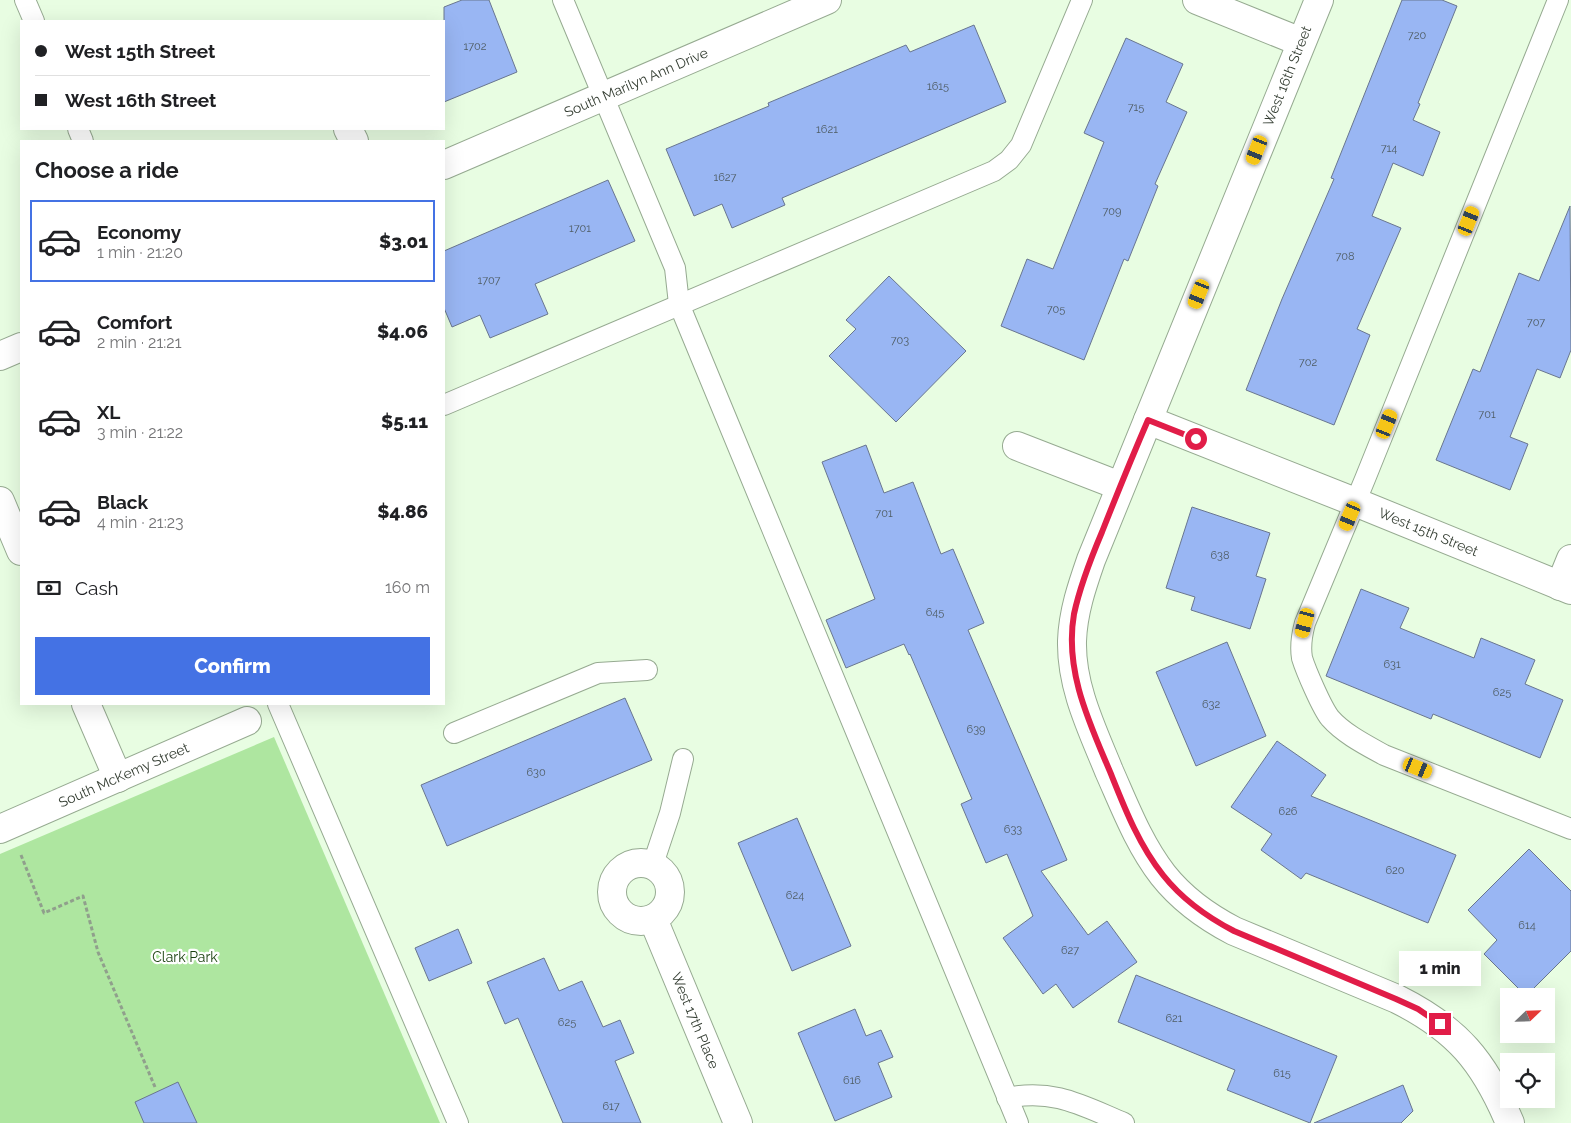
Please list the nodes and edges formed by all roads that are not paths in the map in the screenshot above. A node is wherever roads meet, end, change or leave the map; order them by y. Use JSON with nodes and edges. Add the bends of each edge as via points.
{"nodes":[{"id":1,"x":25,"y":0,"type":"edge"},
{"id":2,"x":563,"y":0,"type":"edge"},
{"id":3,"x":827,"y":0,"type":"edge"},
{"id":4,"x":1082,"y":0,"type":"edge"},
{"id":5,"x":1197,"y":0,"type":"edge"},
{"id":6,"x":1319,"y":0,"type":"edge"},
{"id":7,"x":1558,"y":0,"type":"edge"},
{"id":8,"x":34,"y":20,"type":"edge"},
{"id":9,"x":1301,"y":42,"type":"junction"},
{"id":10,"x":604,"y":96,"type":"junction"},
{"id":11,"x":445,"y":165,"type":"edge"},
{"id":12,"x":679,"y":304,"type":"junction"},
{"id":13,"x":20,"y":347,"type":"edge"},
{"id":14,"x":0,"y":356,"type":"edge"},
{"id":15,"x":445,"y":405,"type":"edge"},
{"id":16,"x":1148,"y":420,"type":"junction"},
{"id":17,"x":1017,"y":446,"type":"dead end"},
{"id":18,"x":1120,"y":486,"type":"junction"},
{"id":19,"x":0,"y":501,"type":"edge"},
{"id":20,"x":1355,"y":502,"type":"junction"},
{"id":21,"x":20,"y":549,"type":"edge"},
{"id":22,"x":1571,"y":558,"type":"edge"},
{"id":23,"x":1565,"y":588,"type":"edge"},
{"id":24,"x":647,"y":670,"type":"dead end"},
{"id":25,"x":86,"y":705,"type":"edge"},
{"id":26,"x":278,"y":705,"type":"edge"},
{"id":27,"x":247,"y":721,"type":"dead end"},
{"id":28,"x":454,"y":733,"type":"dead end"},
{"id":29,"x":683,"y":759,"type":"dead end"},
{"id":30,"x":118,"y":778,"type":"junction"},
{"id":31,"x":0,"y":829,"type":"edge"},
{"id":32,"x":1571,"y":829,"type":"edge"},
{"id":33,"x":653,"y":864,"type":"junction"},
{"id":34,"x":653,"y":919,"type":"junction"},
{"id":35,"x":1007,"y":1098,"type":"junction"},
{"id":36,"x":458,"y":1123,"type":"edge"},
{"id":37,"x":738,"y":1123,"type":"edge"},
{"id":38,"x":1018,"y":1123,"type":"edge"},
{"id":39,"x":1124,"y":1123,"type":"edge"},
{"id":40,"x":1510,"y":1123,"type":"edge"}],
"edges":[{"from":1,"to":8,"type":"lane"},
{"from":2,"to":10,"type":"lane"},
{"from":3,"to":10,"type":"street","name":"South Marilyn Ann Drive"},
{"from":4,"to":12,"type":"lane","via":[[1021,145],[1009,160],[994,171]]},
{"from":5,"to":9,"type":"street"},
{"from":6,"to":9,"type":"street","name":"West 16th Street"},
{"from":7,"to":20,"type":"lane"},
{"from":9,"to":16,"type":"street","name":"West 16th Street"},
{"from":10,"to":11,"type":"street","name":"South Marilyn Ann Drive"},
{"from":10,"to":12,"type":"lane","via":[[674,268]]},
{"from":12,"to":15,"type":"lane"},
{"from":12,"to":35,"type":"lane"},
{"from":13,"to":14,"type":"street"},
{"from":16,"to":18,"type":"street","name":"West 16th Street"},
{"from":16,"to":20,"type":"street","name":"West 15th Street"},
{"from":17,"to":18,"type":"street"},
{"from":18,"to":40,"type":"street","name":"West 16th Street","via":[[1081,588],[1074,615],[1073,663],[1084,710],[1130,819],[1150,857],[1180,894],[1214,921],[1418,1009],[1440,1024],[1476,1060],[1491,1082]]},
{"from":19,"to":21,"type":"street"},
{"from":20,"to":23,"type":"street","name":"West 15th Street"},
{"from":20,"to":32,"type":"lane","via":[[1302,634],[1302,658],[1323,707],[1340,727],[1384,755]]},
{"from":22,"to":23,"type":"street"},
{"from":24,"to":28,"type":"lane","via":[[598,673]]},
{"from":25,"to":30,"type":"street"},
{"from":26,"to":36,"type":"lane"},
{"from":27,"to":30,"type":"street","name":"South McKemy Street"},
{"from":29,"to":33,"type":"lane"},
{"from":30,"to":31,"type":"street","name":"South McKemy Street"},
{"from":33,"to":34,"type":"street","via":[[667,878],[670,897],[661,914]]},
{"from":33,"to":34,"type":"street","via":[[643,862],[625,867],[613,882],[612,891],[617,910],[625,916],[643,922]]},
{"from":34,"to":37,"type":"street","name":"West 17th Place"},
{"from":35,"to":38,"type":"lane"},
{"from":35,"to":39,"type":"lane","via":[[1045,1094]]}]}
